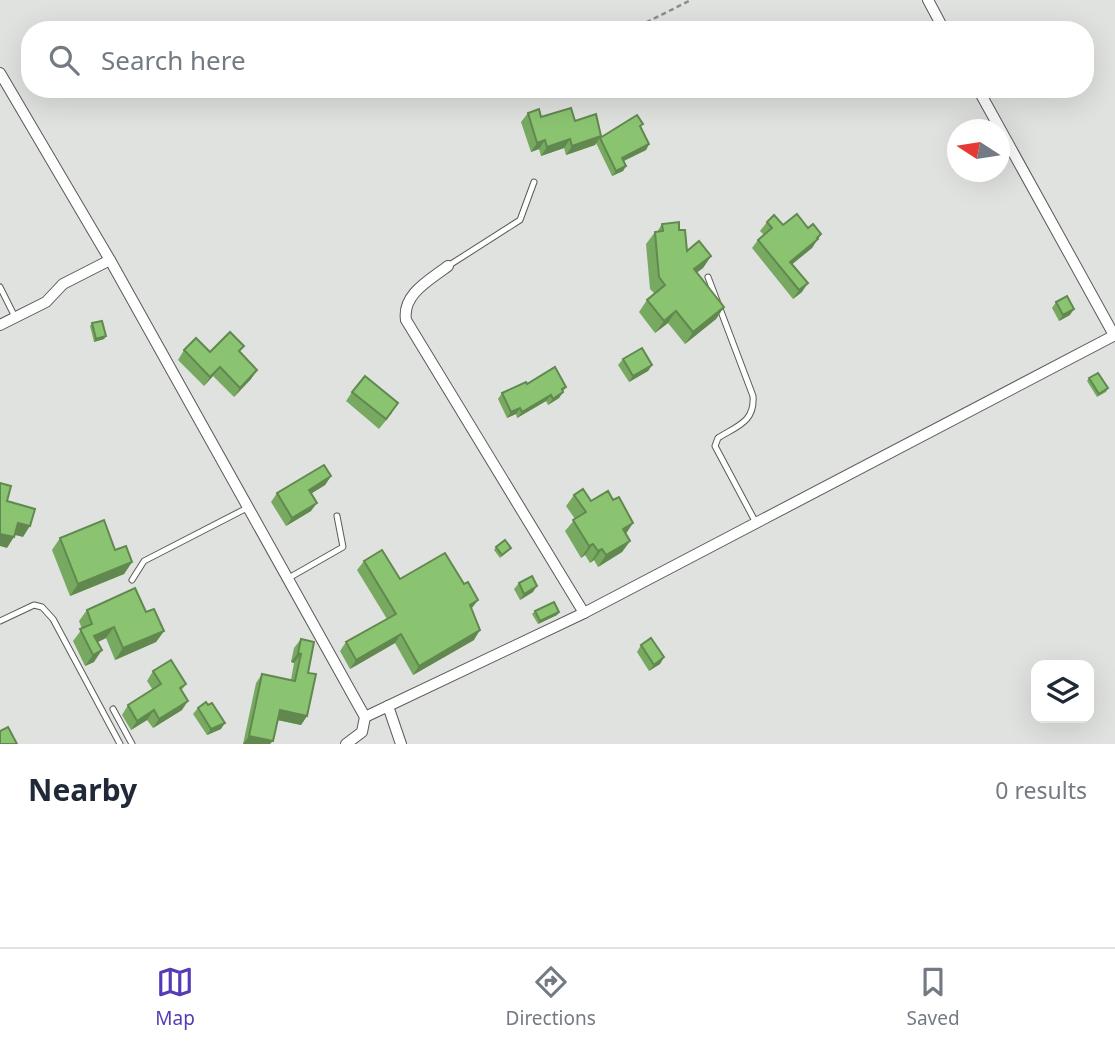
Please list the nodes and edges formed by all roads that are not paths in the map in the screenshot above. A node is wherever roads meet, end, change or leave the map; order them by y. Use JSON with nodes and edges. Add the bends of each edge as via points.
{"nodes":[{"id":1,"x":928,"y":0,"type":"edge"},
{"id":2,"x":939,"y":21,"type":"edge"},
{"id":3,"x":0,"y":73,"type":"edge"},
{"id":4,"x":983,"y":98,"type":"edge"},
{"id":5,"x":534,"y":182,"type":"dead end"},
{"id":6,"x":110,"y":260,"type":"junction"},
{"id":7,"x":448,"y":266,"type":"joint"},
{"id":8,"x":708,"y":277,"type":"dead end"},
{"id":9,"x":0,"y":287,"type":"edge"},
{"id":10,"x":15,"y":317,"type":"junction"},
{"id":11,"x":0,"y":325,"type":"edge"},
{"id":12,"x":1114,"y":335,"type":"edge"},
{"id":13,"x":247,"y":508,"type":"junction"},
{"id":14,"x":337,"y":516,"type":"dead end"},
{"id":15,"x":755,"y":521,"type":"junction"},
{"id":16,"x":287,"y":579,"type":"junction"},
{"id":17,"x":132,"y":580,"type":"dead end"},
{"id":18,"x":584,"y":613,"type":"junction"},
{"id":19,"x":0,"y":621,"type":"edge"},
{"id":20,"x":388,"y":706,"type":"junction"},
{"id":21,"x":113,"y":709,"type":"dead end"},
{"id":22,"x":365,"y":717,"type":"junction"},
{"id":23,"x":120,"y":744,"type":"edge"},
{"id":24,"x":132,"y":744,"type":"edge"},
{"id":25,"x":346,"y":744,"type":"edge"},
{"id":26,"x":401,"y":744,"type":"edge"}],
"edges":[{"from":1,"to":2,"type":"street"},
{"from":3,"to":6,"type":"street"},
{"from":4,"to":12,"type":"street"},
{"from":5,"to":7,"type":"lane","via":[[520,220]]},
{"from":6,"to":10,"type":"street","via":[[62,284],[46,302]]},
{"from":6,"to":13,"type":"street"},
{"from":7,"to":18,"type":"street","via":[[411,296],[406,320]]},
{"from":8,"to":15,"type":"lane","via":[[753,396],[754,410],[718,438],[715,446]]},
{"from":9,"to":10,"type":"lane"},
{"from":10,"to":11,"type":"street"},
{"from":12,"to":15,"type":"street"},
{"from":13,"to":16,"type":"street"},
{"from":13,"to":17,"type":"lane","via":[[144,561]]},
{"from":14,"to":16,"type":"lane","via":[[343,547]]},
{"from":15,"to":18,"type":"street"},
{"from":16,"to":22,"type":"street"},
{"from":18,"to":20,"type":"street"},
{"from":19,"to":23,"type":"lane","via":[[34,605],[53,618]]},
{"from":20,"to":22,"type":"street"},
{"from":20,"to":26,"type":"street"},
{"from":21,"to":24,"type":"lane"},
{"from":22,"to":25,"type":"street","via":[[362,732]]}]}
